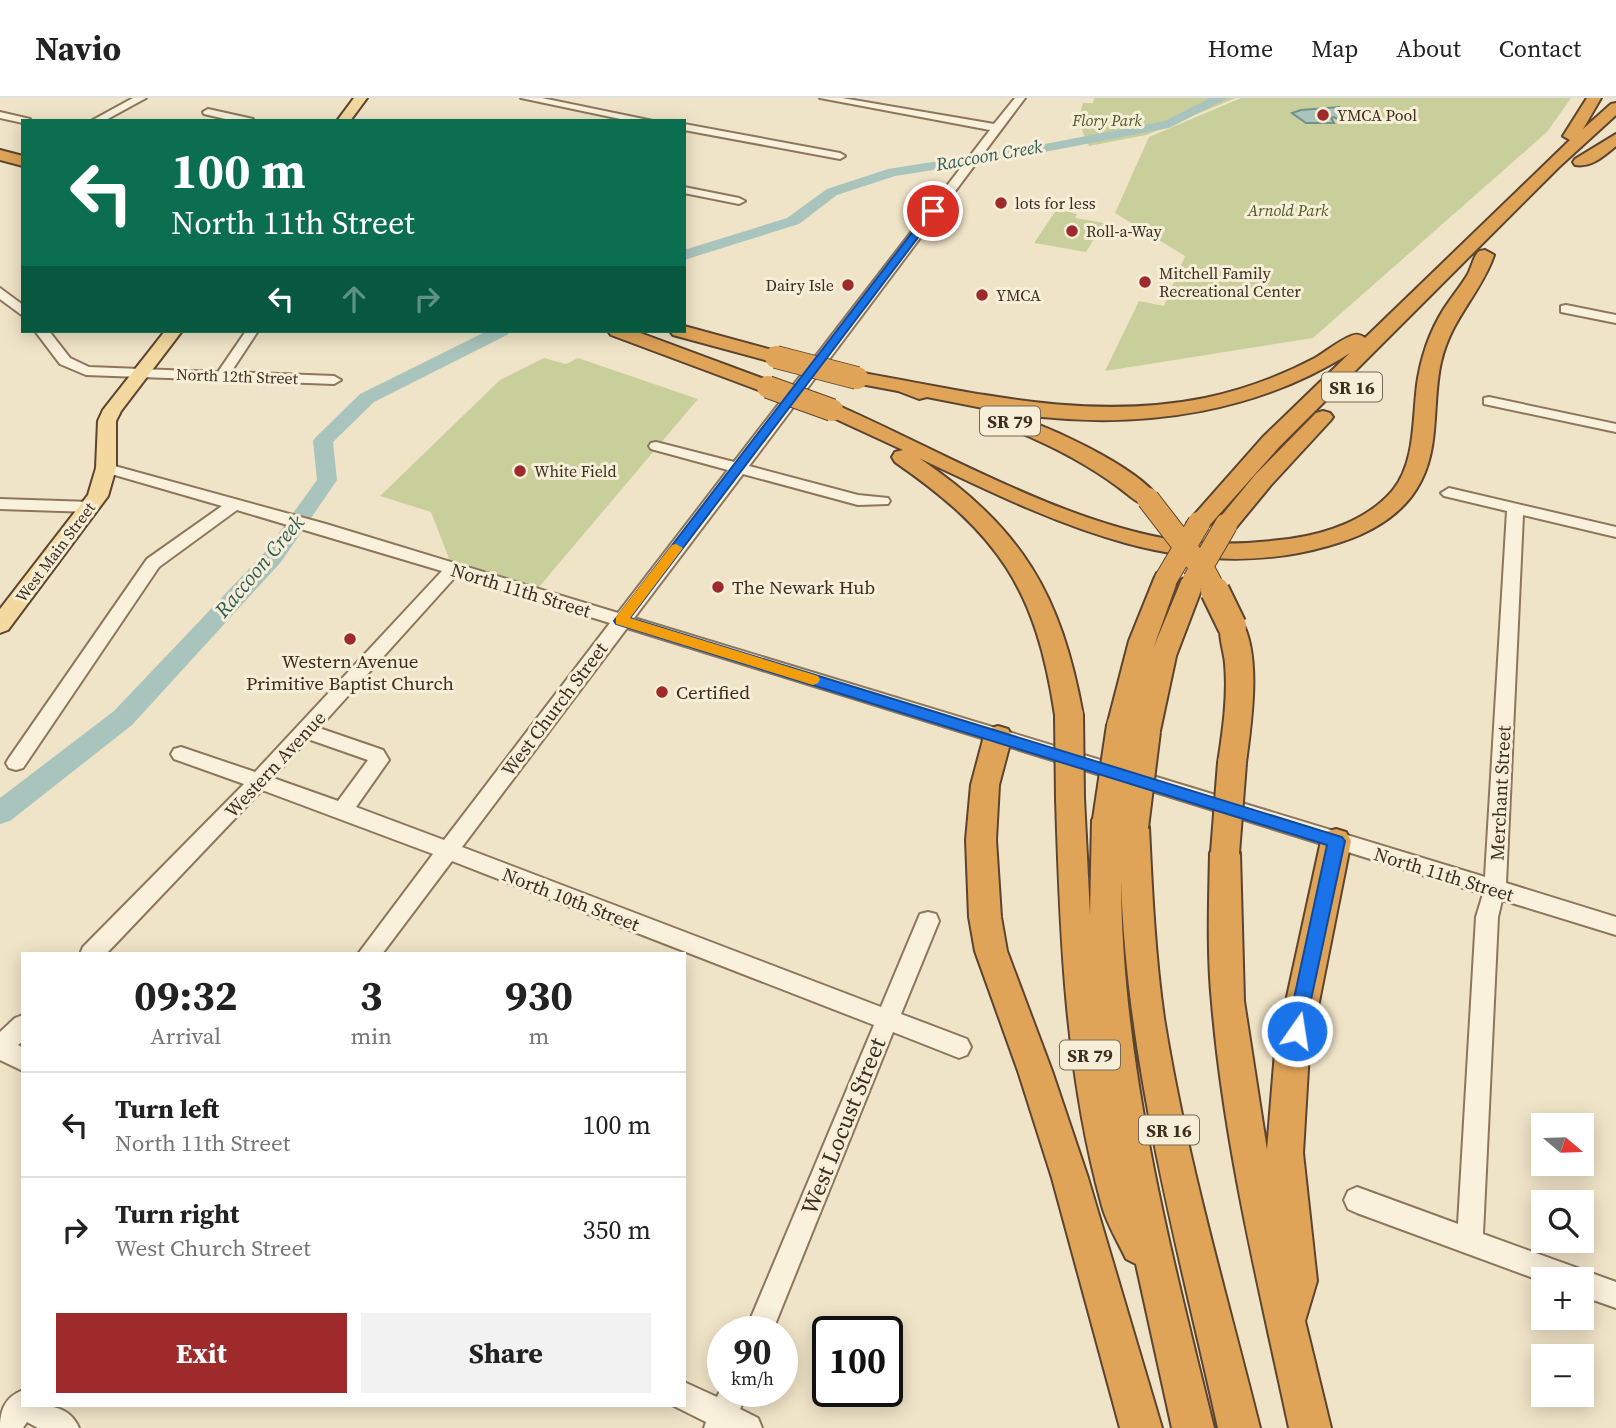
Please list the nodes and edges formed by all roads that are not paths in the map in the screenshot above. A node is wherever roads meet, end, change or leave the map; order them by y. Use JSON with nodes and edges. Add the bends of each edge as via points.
{"nodes":[{"id":1,"x":141,"y":98,"type":"edge"},
{"id":2,"x":361,"y":98,"type":"edge"},
{"id":3,"x":526,"y":98,"type":"edge"},
{"id":4,"x":825,"y":98,"type":"edge"},
{"id":5,"x":1020,"y":98,"type":"edge"},
{"id":6,"x":1594,"y":98,"type":"edge"},
{"id":7,"x":1616,"y":107,"type":"edge"},
{"id":8,"x":208,"y":112,"type":"dead end"},
{"id":9,"x":0,"y":115,"type":"edge"},
{"id":10,"x":100,"y":119,"type":"edge"},
{"id":11,"x":240,"y":119,"type":"edge"},
{"id":12,"x":345,"y":119,"type":"edge"},
{"id":13,"x":637,"y":119,"type":"edge"},
{"id":14,"x":21,"y":120,"type":"edge"},
{"id":15,"x":1616,"y":126,"type":"edge"},
{"id":16,"x":686,"y":127,"type":"edge"},
{"id":17,"x":994,"y":133,"type":"junction"},
{"id":18,"x":1616,"y":139,"type":"edge"},
{"id":19,"x":840,"y":156,"type":"dead end"},
{"id":20,"x":1568,"y":165,"type":"junction"},
{"id":21,"x":686,"y":190,"type":"edge"},
{"id":22,"x":739,"y":201,"type":"dead end"},
{"id":23,"x":1523,"y":218,"type":"dead end"},
{"id":24,"x":1485,"y":255,"type":"junction"},
{"id":25,"x":0,"y":292,"type":"edge"},
{"id":26,"x":1566,"y":309,"type":"dead end"},
{"id":27,"x":21,"y":310,"type":"edge"},
{"id":28,"x":1404,"y":311,"type":"junction"},
{"id":29,"x":1616,"y":319,"type":"edge"},
{"id":30,"x":43,"y":333,"type":"edge"},
{"id":31,"x":172,"y":333,"type":"edge"},
{"id":32,"x":251,"y":333,"type":"edge"},
{"id":33,"x":623,"y":333,"type":"edge"},
{"id":34,"x":686,"y":333,"type":"edge"},
{"id":35,"x":139,"y":373,"type":"junction"},
{"id":36,"x":222,"y":376,"type":"junction"},
{"id":37,"x":334,"y":380,"type":"dead end"},
{"id":38,"x":903,"y":386,"type":"junction"},
{"id":39,"x":1489,"y":401,"type":"dead end"},
{"id":40,"x":829,"y":412,"type":"junction"},
{"id":41,"x":1616,"y":428,"type":"edge"},
{"id":42,"x":656,"y":446,"type":"dead end"},
{"id":43,"x":106,"y":468,"type":"junction"},
{"id":44,"x":737,"y":469,"type":"junction"},
{"id":45,"x":1449,"y":493,"type":"dead end"},
{"id":46,"x":882,"y":501,"type":"dead end"},
{"id":47,"x":0,"y":504,"type":"edge"},
{"id":48,"x":235,"y":504,"type":"junction"},
{"id":49,"x":91,"y":507,"type":"junction"},
{"id":50,"x":1515,"y":508,"type":"junction"},
{"id":51,"x":1616,"y":532,"type":"edge"},
{"id":52,"x":453,"y":569,"type":"junction"},
{"id":53,"x":1179,"y":582,"type":"junction"},
{"id":54,"x":621,"y":621,"type":"junction"},
{"id":55,"x":0,"y":625,"type":"edge"},
{"id":56,"x":305,"y":732,"type":"junction"},
{"id":57,"x":998,"y":736,"type":"junction"},
{"id":58,"x":181,"y":754,"type":"dead end"},
{"id":59,"x":16,"y":763,"type":"dead end"},
{"id":60,"x":260,"y":780,"type":"junction"},
{"id":61,"x":343,"y":810,"type":"junction"},
{"id":62,"x":1120,"y":824,"type":"junction"},
{"id":63,"x":1336,"y":841,"type":"junction"},
{"id":64,"x":445,"y":852,"type":"junction"},
{"id":65,"x":1495,"y":889,"type":"junction"},
{"id":66,"x":928,"y":921,"type":"dead end"},
{"id":67,"x":1616,"y":926,"type":"edge"},
{"id":68,"x":93,"y":952,"type":"edge"},
{"id":69,"x":370,"y":952,"type":"edge"},
{"id":70,"x":886,"y":1020,"type":"junction"},
{"id":71,"x":21,"y":1027,"type":"edge"},
{"id":72,"x":959,"y":1047,"type":"dead end"},
{"id":73,"x":0,"y":1048,"type":"edge"},
{"id":74,"x":21,"y":1059,"type":"edge"},
{"id":75,"x":1357,"y":1200,"type":"dead end"},
{"id":76,"x":1470,"y":1243,"type":"junction"},
{"id":77,"x":1537,"y":1267,"type":"edge"},
{"id":78,"x":1594,"y":1287,"type":"edge"},
{"id":79,"x":1616,"y":1295,"type":"edge"},
{"id":80,"x":1164,"y":1300,"type":"junction"},
{"id":81,"x":765,"y":1316,"type":"edge"},
{"id":82,"x":1287,"y":1321,"type":"junction"},
{"id":83,"x":686,"y":1397,"type":"edge"},
{"id":84,"x":22,"y":1407,"type":"edge"},
{"id":85,"x":28,"y":1407,"type":"edge"},
{"id":86,"x":731,"y":1416,"type":"edge"},
{"id":87,"x":5,"y":1428,"type":"edge"},
{"id":88,"x":65,"y":1428,"type":"edge"},
{"id":89,"x":1141,"y":1428,"type":"edge"},
{"id":90,"x":1193,"y":1428,"type":"edge"},
{"id":91,"x":1239,"y":1428,"type":"edge"},
{"id":92,"x":1310,"y":1428,"type":"edge"}],
"edges":[{"from":1,"to":10,"type":"street"},
{"from":2,"to":12,"type":"main road"},
{"from":3,"to":13,"type":"street"},
{"from":4,"to":17,"type":"street"},
{"from":5,"to":17,"type":"street","name":"West Church Street"},
{"from":6,"to":20,"type":"highway","via":[[1556,153]]},
{"from":7,"to":20,"type":"highway","number":"SR 16"},
{"from":8,"to":11,"type":"street"},
{"from":9,"to":14,"type":"street"},
{"from":15,"to":20,"type":"highway","number":"SR 16"},
{"from":16,"to":19,"type":"street"},
{"from":17,"to":44,"type":"street","name":"West Church Street"},
{"from":18,"to":20,"type":"highway","via":[[1594,156]]},
{"from":20,"to":28,"type":"highway","number":"SR 16"},
{"from":21,"to":22,"type":"street"},
{"from":23,"to":24,"type":"highway","number":"SR 16"},
{"from":24,"to":40,"type":"highway","via":[[1480,274],[1453,309],[1437,345],[1427,382],[1418,455],[1408,485],[1375,517],[1343,534],[1312,543],[1214,552],[1100,531]]},
{"from":24,"to":53,"type":"highway","number":"SR 16","bridge":true,"via":[[1263,480]]},
{"from":25,"to":27,"type":"street"},
{"from":26,"to":29,"type":"street"},
{"from":28,"to":38,"type":"highway","via":[[1304,373],[1200,404],[1137,412],[1054,412]]},
{"from":28,"to":53,"type":"highway","number":"SR 16","bridge":true,"via":[[1271,442],[1199,523]]},
{"from":30,"to":35,"type":"street","name":"North 12th Street","via":[[60,356],[78,368]]},
{"from":31,"to":35,"type":"main road","name":"West Main Street"},
{"from":32,"to":36,"type":"street"},
{"from":33,"to":40,"type":"highway","number":"SR 79","bridge":true},
{"from":34,"to":38,"type":"highway","number":"SR 79","bridge":true},
{"from":35,"to":36,"type":"street","name":"North 12th Street"},
{"from":35,"to":43,"type":"main road","name":"West Main Street","via":[[107,421]]},
{"from":36,"to":37,"type":"street","name":"North 12th Street"},
{"from":38,"to":82,"type":"highway","number":"SR 79","bridge":true,"via":[[1048,436],[1118,475],[1147,499],[1206,574],[1232,626],[1240,656],[1240,690],[1225,853],[1228,1001],[1258,1189]]},
{"from":39,"to":41,"type":"street"},
{"from":40,"to":80,"type":"highway","number":"SR 79","bridge":true,"via":[[938,481],[1003,543],[1049,619],[1069,715],[1076,945],[1101,1118],[1121,1207]]},
{"from":42,"to":44,"type":"street"},
{"from":43,"to":48,"type":"street","name":"North 11th Street"},
{"from":43,"to":49,"type":"main road","name":"West Main Street"},
{"from":44,"to":46,"type":"street","via":[[858,500]]},
{"from":44,"to":54,"type":"street","name":"West Church Street"},
{"from":45,"to":50,"type":"street"},
{"from":47,"to":49,"type":"street"},
{"from":48,"to":52,"type":"street","name":"North 11th Street"},
{"from":48,"to":59,"type":"street","via":[[153,563]]},
{"from":49,"to":55,"type":"main road","name":"West Main Street"},
{"from":50,"to":51,"type":"street"},
{"from":50,"to":65,"type":"street","name":"Merchant Street"},
{"from":52,"to":54,"type":"street","name":"North 11th Street"},
{"from":52,"to":56,"type":"street","name":"Western Avenue"},
{"from":53,"to":62,"type":"highway","number":"SR 16","bridge":true,"via":[[1163,656],[1133,729]]},
{"from":54,"to":57,"type":"street","name":"North 11th Street"},
{"from":54,"to":64,"type":"street","name":"West Church Street"},
{"from":56,"to":60,"type":"street","name":"Western Avenue"},
{"from":56,"to":61,"type":"street","via":[[376,755],[379,760]]},
{"from":57,"to":63,"type":"street","name":"North 11th Street"},
{"from":57,"to":89,"type":"highway","via":[[985,785],[981,840],[991,951],[1070,1178]]},
{"from":58,"to":60,"type":"street","name":"North 10th Street"},
{"from":60,"to":61,"type":"street","name":"North 10th Street"},
{"from":60,"to":68,"type":"street","name":"Western Avenue"},
{"from":61,"to":64,"type":"street","name":"North 10th Street"},
{"from":62,"to":80,"type":"highway","number":"SR 16","via":[[1109,979],[1137,1186]]},
{"from":62,"to":91,"type":"highway","number":"SR 16","via":[[1165,1113]]},
{"from":63,"to":65,"type":"street","name":"North 11th Street"},
{"from":63,"to":82,"type":"highway","via":[[1290,1066],[1285,1153],[1298,1281]]},
{"from":64,"to":69,"type":"street","name":"West Church Street"},
{"from":64,"to":70,"type":"street","name":"North 10th Street"},
{"from":65,"to":67,"type":"street","name":"North 11th Street"},
{"from":65,"to":76,"type":"street","name":"Merchant Street","via":[[1486,917]]},
{"from":66,"to":70,"type":"street","name":"West Locust Street"},
{"from":70,"to":72,"type":"street","name":"North 10th Street"},
{"from":70,"to":81,"type":"street","name":"West Locust Street"},
{"from":71,"to":73,"type":"street"},
{"from":73,"to":74,"type":"street"},
{"from":75,"to":76,"type":"street"},
{"from":76,"to":77,"type":"street"},
{"from":78,"to":79,"type":"street"},
{"from":80,"to":90,"type":"highway","number":"SR 16"},
{"from":82,"to":92,"type":"highway","number":"SR 79"},
{"from":83,"to":86,"type":"street"},
{"from":84,"to":87,"type":"street"},
{"from":85,"to":88,"type":"street"}]}
